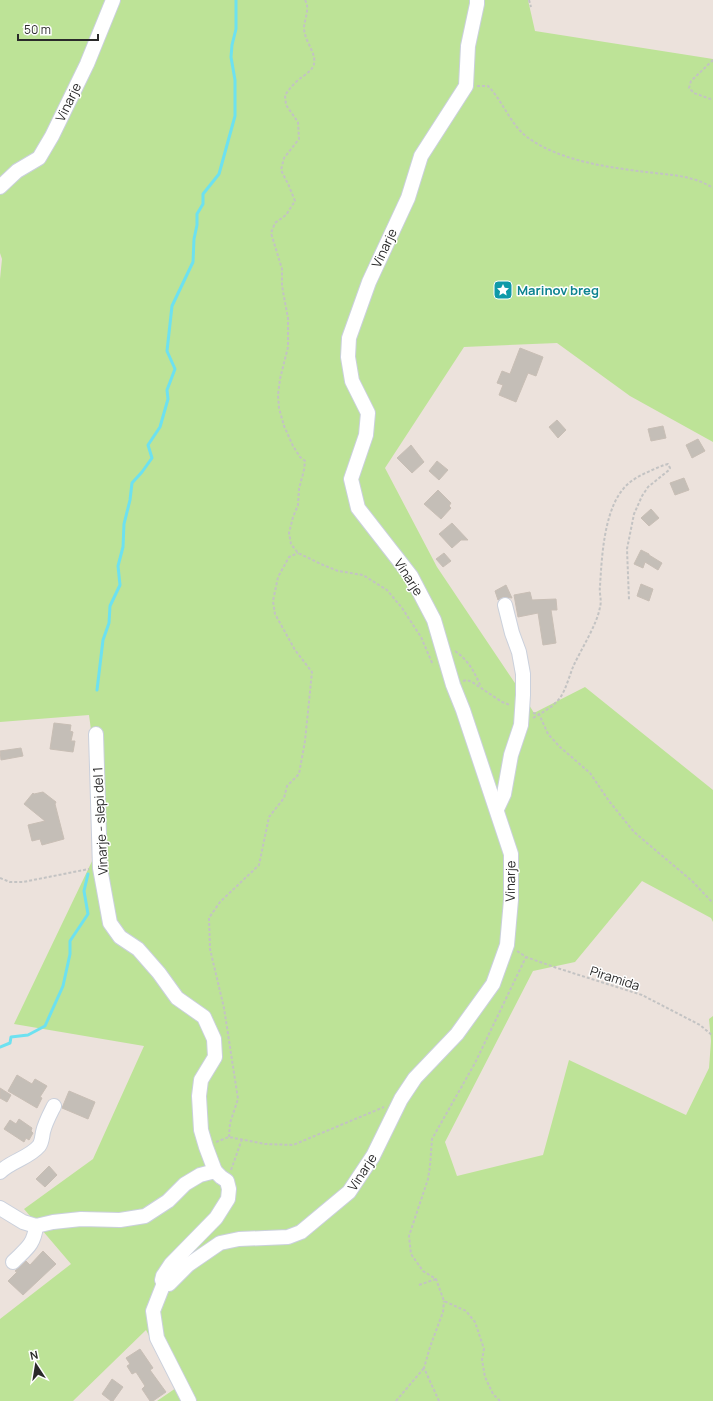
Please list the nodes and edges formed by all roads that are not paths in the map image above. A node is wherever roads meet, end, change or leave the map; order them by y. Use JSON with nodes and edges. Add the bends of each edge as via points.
{"nodes":[{"id":1,"x":114,"y":0,"type":"edge"},
{"id":2,"x":477,"y":0,"type":"edge"},
{"id":3,"x":0,"y":187,"type":"edge"},
{"id":4,"x":505,"y":605,"type":"dead end"},
{"id":5,"x":96,"y":734,"type":"dead end"},
{"id":6,"x":497,"y":809,"type":"junction"},
{"id":7,"x":54,"y":1106,"type":"dead end"},
{"id":8,"x":215,"y":1171,"type":"junction"},
{"id":9,"x":0,"y":1172,"type":"edge"},
{"id":10,"x":0,"y":1208,"type":"edge"},
{"id":11,"x":36,"y":1226,"type":"junction"},
{"id":12,"x":13,"y":1262,"type":"dead end"},
{"id":13,"x":164,"y":1282,"type":"junction"},
{"id":14,"x":188,"y":1401,"type":"edge"}],
"edges":[{"from":1,"to":3,"type":"street","name":"Vinarje","via":[[87,64],[39,158],[17,170]]},
{"from":2,"to":6,"type":"street","name":"Vinarje","via":[[468,46],[466,86],[421,156],[408,198],[369,282],[349,338],[348,357],[352,381],[368,413],[366,435],[351,479],[358,508],[411,576],[434,620],[453,686],[464,710]]},
{"from":4,"to":6,"type":"street","via":[[519,652],[524,694],[521,725],[504,794]]},
{"from":5,"to":8,"type":"street","name":"Vinarje - slepi del 1","via":[[100,868],[110,923],[120,937],[138,949],[177,998],[204,1017],[214,1039],[215,1057],[201,1080],[199,1096],[201,1130]]},
{"from":6,"to":13,"type":"street","name":"Vinarje","via":[[511,854],[508,945],[492,984],[457,1034],[415,1078],[401,1099],[373,1156],[350,1192],[302,1232],[288,1237],[239,1239],[220,1243],[188,1265],[169,1284]]},
{"from":7,"to":9,"type":"street","via":[[39,1146]]},
{"from":8,"to":11,"type":"street","via":[[200,1175],[185,1184],[168,1201],[146,1216],[120,1220],[81,1218]]},
{"from":8,"to":13,"type":"street","via":[[227,1181],[228,1199],[216,1218],[172,1264],[163,1276]]},
{"from":10,"to":11,"type":"street","via":[[23,1222]]},
{"from":11,"to":12,"type":"street","via":[[32,1243]]},
{"from":13,"to":14,"type":"street","via":[[153,1312],[157,1338]]}]}
